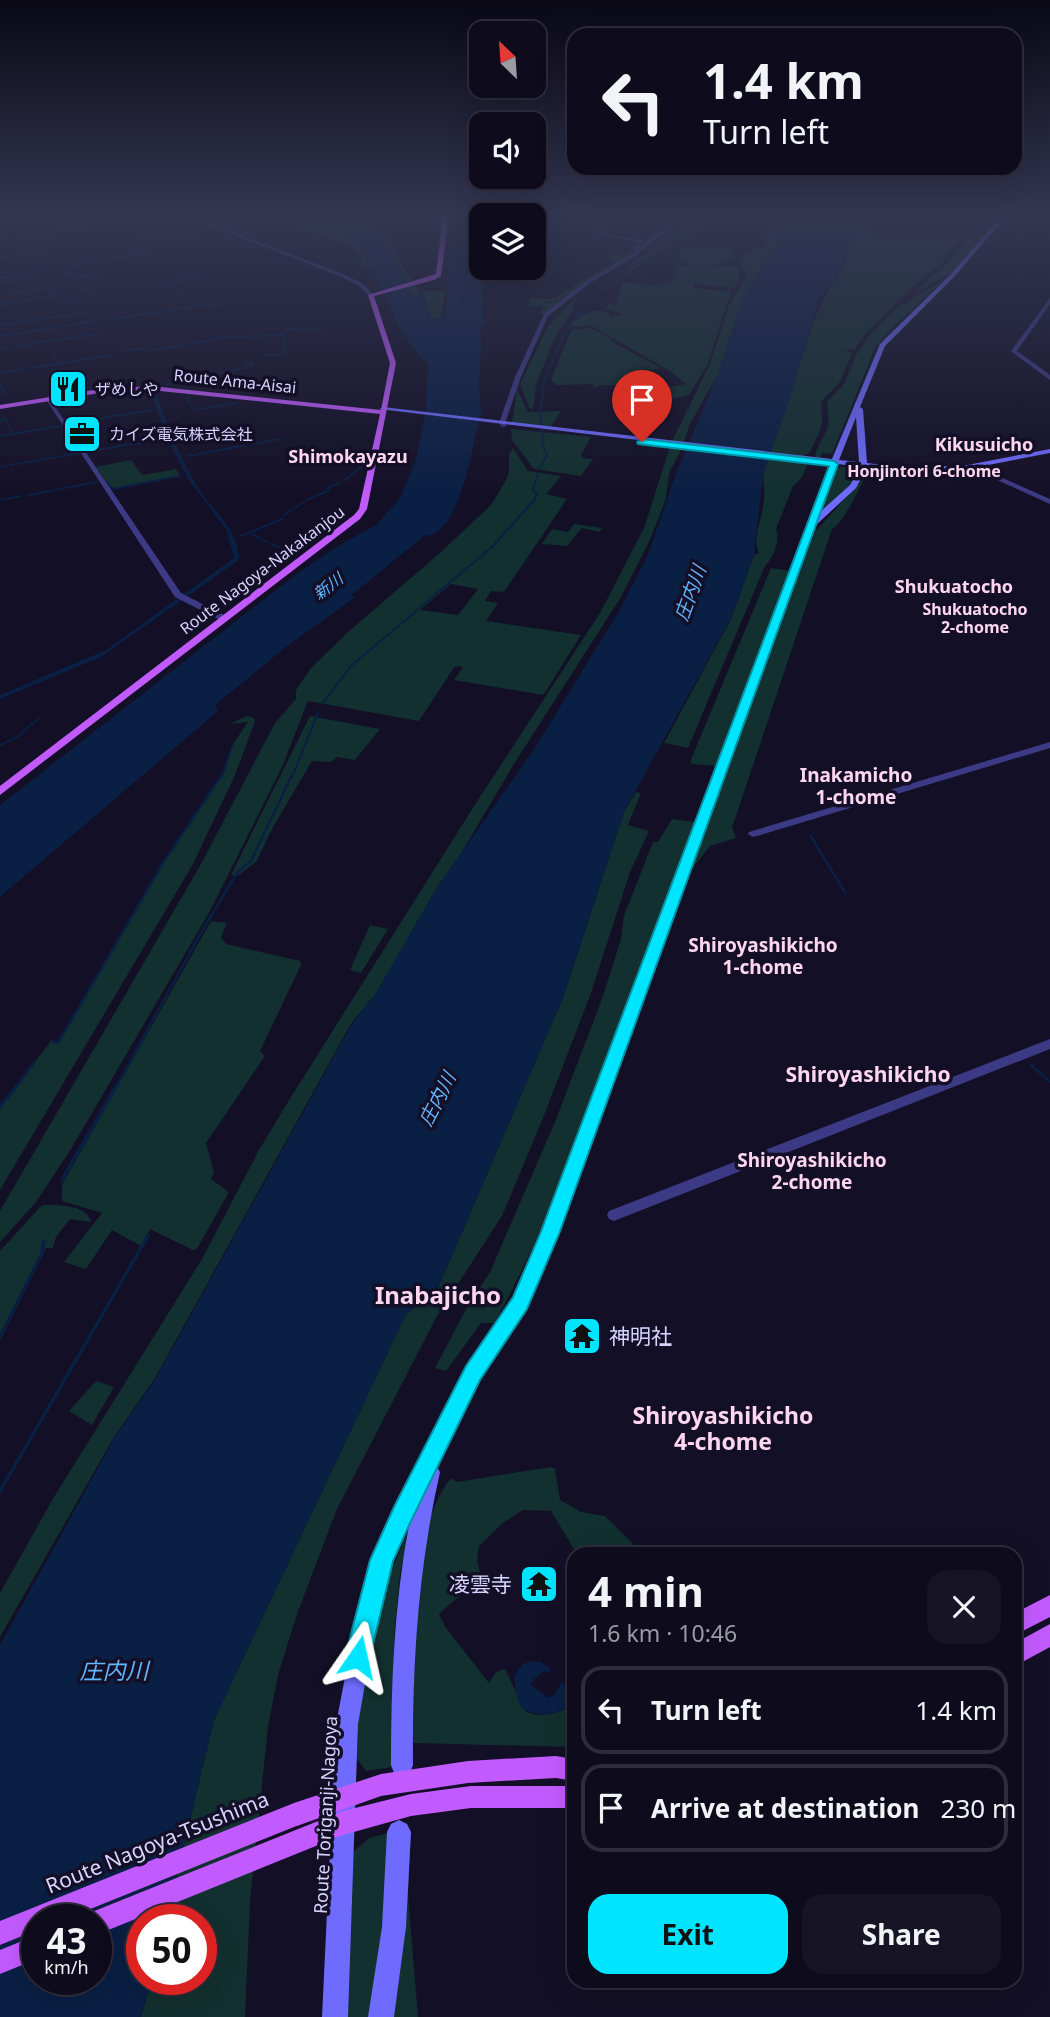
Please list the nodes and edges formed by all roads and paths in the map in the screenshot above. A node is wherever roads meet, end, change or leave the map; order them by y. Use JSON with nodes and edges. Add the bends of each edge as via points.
{"nodes":[{"id":1,"x":378,"y":310,"type":"edge"},
{"id":2,"x":552,"y":310,"type":"edge"},
{"id":3,"x":917,"y":310,"type":"edge"},
{"id":4,"x":1043,"y":310,"type":"edge"},
{"id":5,"x":1050,"y":378,"type":"edge"},
{"id":6,"x":47,"y":399,"type":"junction"},
{"id":7,"x":0,"y":406,"type":"edge"},
{"id":8,"x":859,"y":408,"type":"junction"},
{"id":9,"x":383,"y":411,"type":"junction"},
{"id":10,"x":503,"y":425,"type":"junction"},
{"id":11,"x":1050,"y":452,"type":"edge"},
{"id":12,"x":832,"y":462,"type":"junction"},
{"id":13,"x":976,"y":468,"type":"junction"},
{"id":14,"x":1050,"y":502,"type":"edge"},
{"id":15,"x":811,"y":525,"type":"junction"},
{"id":16,"x":182,"y":597,"type":"joint"},
{"id":17,"x":223,"y":618,"type":"junction"},
{"id":18,"x":1050,"y":745,"type":"edge"},
{"id":19,"x":0,"y":792,"type":"edge"},
{"id":20,"x":753,"y":834,"type":"dead end"},
{"id":21,"x":1050,"y":1044,"type":"edge"},
{"id":22,"x":614,"y":1215,"type":"dead end"},
{"id":23,"x":438,"y":1440,"type":"junction"},
{"id":24,"x":1050,"y":1605,"type":"edge"},
{"id":25,"x":1022,"y":1621,"type":"edge"},
{"id":26,"x":1050,"y":1635,"type":"edge"},
{"id":27,"x":1022,"y":1651,"type":"edge"},
{"id":28,"x":402,"y":1765,"type":"dead end"},
{"id":29,"x":567,"y":1770,"type":"edge"},
{"id":30,"x":344,"y":1797,"type":"junction"},
{"id":31,"x":567,"y":1797,"type":"edge"},
{"id":32,"x":343,"y":1823,"type":"junction"},
{"id":33,"x":399,"y":1832,"type":"dead end"},
{"id":34,"x":112,"y":1916,"type":"edge"},
{"id":35,"x":0,"y":1933,"type":"edge"},
{"id":36,"x":21,"y":1953,"type":"edge"},
{"id":37,"x":0,"y":1962,"type":"edge"},
{"id":38,"x":335,"y":2017,"type":"edge"},
{"id":39,"x":381,"y":2017,"type":"edge"}],
"edges":[{"from":1,"to":9,"type":"main road","name":"Route Nagoya-Nakakanjou","via":[[393,363]]},
{"from":2,"to":10,"type":"street","via":[[518,377]]},
{"from":3,"to":8,"type":"main road","name":"Route Toriganji-Nagoya","via":[[881,345]]},
{"from":4,"to":5,"type":"street","via":[[1014,351]]},
{"from":6,"to":7,"type":"main road","name":"Route Ama-Aisai"},
{"from":6,"to":9,"type":"main road","name":"Route Ama-Aisai","via":[[164,388]]},
{"from":6,"to":16,"type":"street"},
{"from":7,"to":9,"type":"main road","name":"Route Ama-Aisai","via":[[98,389],[157,386]]},
{"from":8,"to":12,"type":"main road","name":"Route Toriganji-Nagoya"},
{"from":8,"to":15,"type":"main road","via":[[862,466],[853,486]]},
{"from":9,"to":10,"type":"main road"},
{"from":9,"to":17,"type":"main road","name":"Route Nagoya-Nakakanjou","via":[[363,509],[357,517]]},
{"from":10,"to":12,"type":"main road"},
{"from":11,"to":13,"type":"main road"},
{"from":12,"to":13,"type":"main road","via":[[911,472]]},
{"from":12,"to":15,"type":"main road","name":"Route Toriganji-Nagoya"},
{"from":13,"to":14,"type":"street"},
{"from":15,"to":23,"type":"main road","name":"Route Toriganji-Nagoya","via":[[550,1234],[520,1302],[473,1373]]},
{"from":16,"to":17,"type":"street"},
{"from":17,"to":19,"type":"main road","name":"Route Nagoya-Nakakanjou"},
{"from":18,"to":20,"type":"street"},
{"from":21,"to":22,"type":"street"},
{"from":23,"to":28,"type":"main road","via":[[410,1565]]},
{"from":23,"to":30,"type":"main road","name":"Route Toriganji-Nagoya","via":[[382,1560],[370,1599],[347,1724]]},
{"from":24,"to":25,"type":"main road"},
{"from":26,"to":27,"type":"main road"},
{"from":29,"to":30,"type":"main road","name":"Route Nagoya-Tsushima","via":[[468,1772]]},
{"from":30,"to":32,"type":"main road","name":"Route Toriganji-Nagoya"},
{"from":30,"to":35,"type":"main road","name":"Route Nagoya-Tsushima"},
{"from":31,"to":32,"type":"main road","via":[[471,1797],[411,1805]]},
{"from":32,"to":34,"type":"main road"},
{"from":32,"to":38,"type":"main road","name":"Route Toriganji-Nagoya"},
{"from":33,"to":39,"type":"main road","via":[[394,1927]]},
{"from":36,"to":37,"type":"main road"}]}
